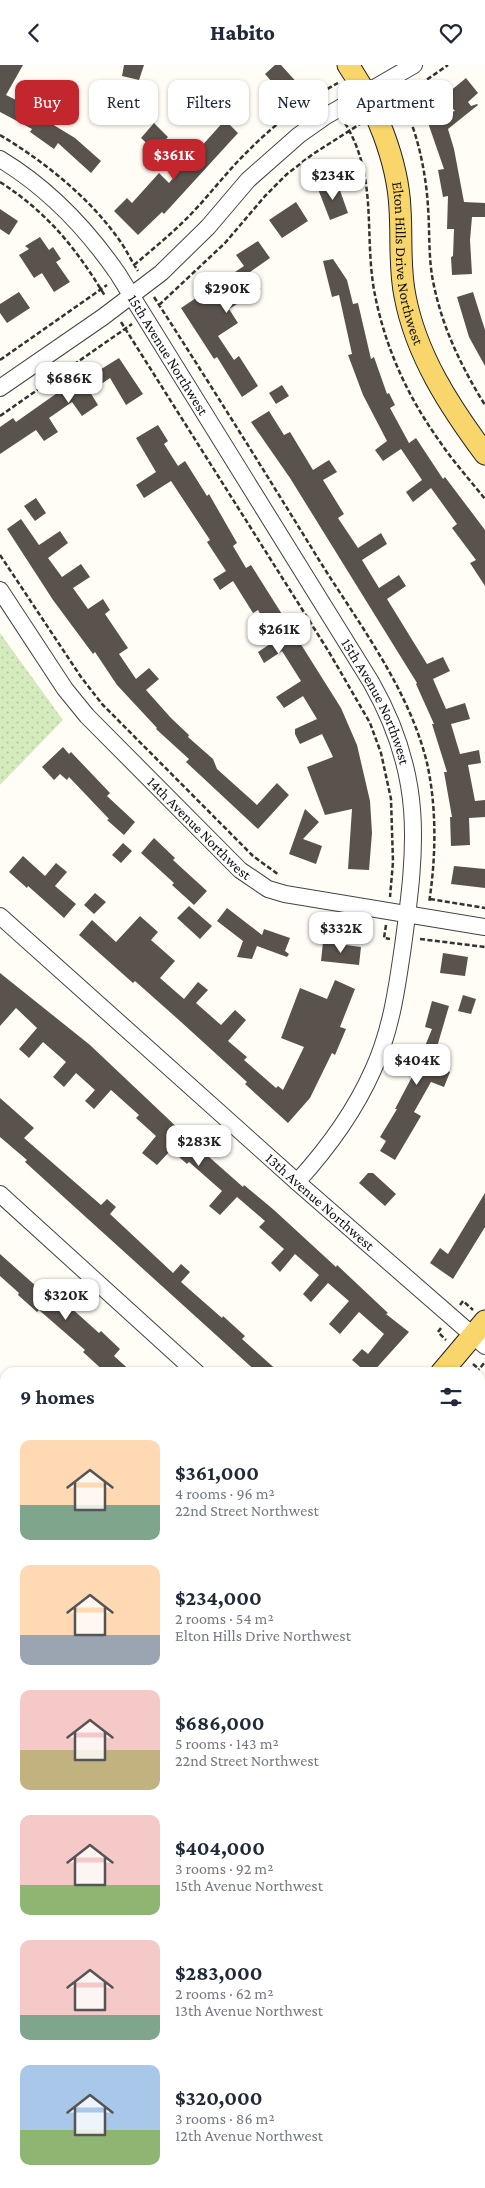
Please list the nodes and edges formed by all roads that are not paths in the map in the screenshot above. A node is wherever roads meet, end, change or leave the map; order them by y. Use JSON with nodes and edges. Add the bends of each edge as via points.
{"nodes":[{"id":1,"x":348,"y":65,"type":"edge"},
{"id":2,"x":414,"y":65,"type":"edge"},
{"id":3,"x":357,"y":80,"type":"edge"},
{"id":4,"x":389,"y":80,"type":"edge"},
{"id":5,"x":338,"y":109,"type":"edge"},
{"id":6,"x":378,"y":125,"type":"edge"},
{"id":7,"x":0,"y":159,"type":"edge"},
{"id":8,"x":131,"y":297,"type":"junction"},
{"id":9,"x":0,"y":388,"type":"edge"},
{"id":10,"x":485,"y":453,"type":"edge"},
{"id":11,"x":0,"y":589,"type":"edge"},
{"id":12,"x":407,"y":915,"type":"junction"},
{"id":13,"x":0,"y":916,"type":"edge"},
{"id":14,"x":485,"y":927,"type":"edge"},
{"id":15,"x":297,"y":1182,"type":"junction"},
{"id":16,"x":0,"y":1194,"type":"edge"},
{"id":17,"x":481,"y":1334,"type":"edge"},
{"id":18,"x":190,"y":1367,"type":"edge"},
{"id":19,"x":447,"y":1367,"type":"edge"}],
"edges":[{"from":1,"to":3,"type":"main road","name":"Elton Hills Drive Northwest"},
{"from":2,"to":4,"type":"street"},
{"from":5,"to":8,"type":"street","via":[[272,157],[184,251]]},
{"from":6,"to":10,"type":"main road","name":"Elton Hills Drive Northwest","via":[[395,171],[400,208],[402,283],[412,322],[443,393]]},
{"from":7,"to":8,"type":"street","name":"15th Avenue Northwest","via":[[27,176],[69,213],[104,254]]},
{"from":8,"to":9,"type":"street"},
{"from":8,"to":12,"type":"street","name":"15th Avenue Northwest","via":[[341,633],[388,715],[400,746],[412,796],[413,863]]},
{"from":11,"to":12,"type":"street","name":"14th Avenue Northwest","via":[[87,717],[240,870],[268,889],[284,894]]},
{"from":12,"to":14,"type":"street","name":"14th Avenue Northwest"},
{"from":12,"to":15,"type":"street","name":"15th Avenue Northwest","via":[[393,1007],[374,1069],[338,1134]]},
{"from":13,"to":15,"type":"street","name":"13th Avenue Northwest"},
{"from":15,"to":17,"type":"street","name":"13th Avenue Northwest"},
{"from":16,"to":18,"type":"street"},
{"from":17,"to":19,"type":"main road"}]}
